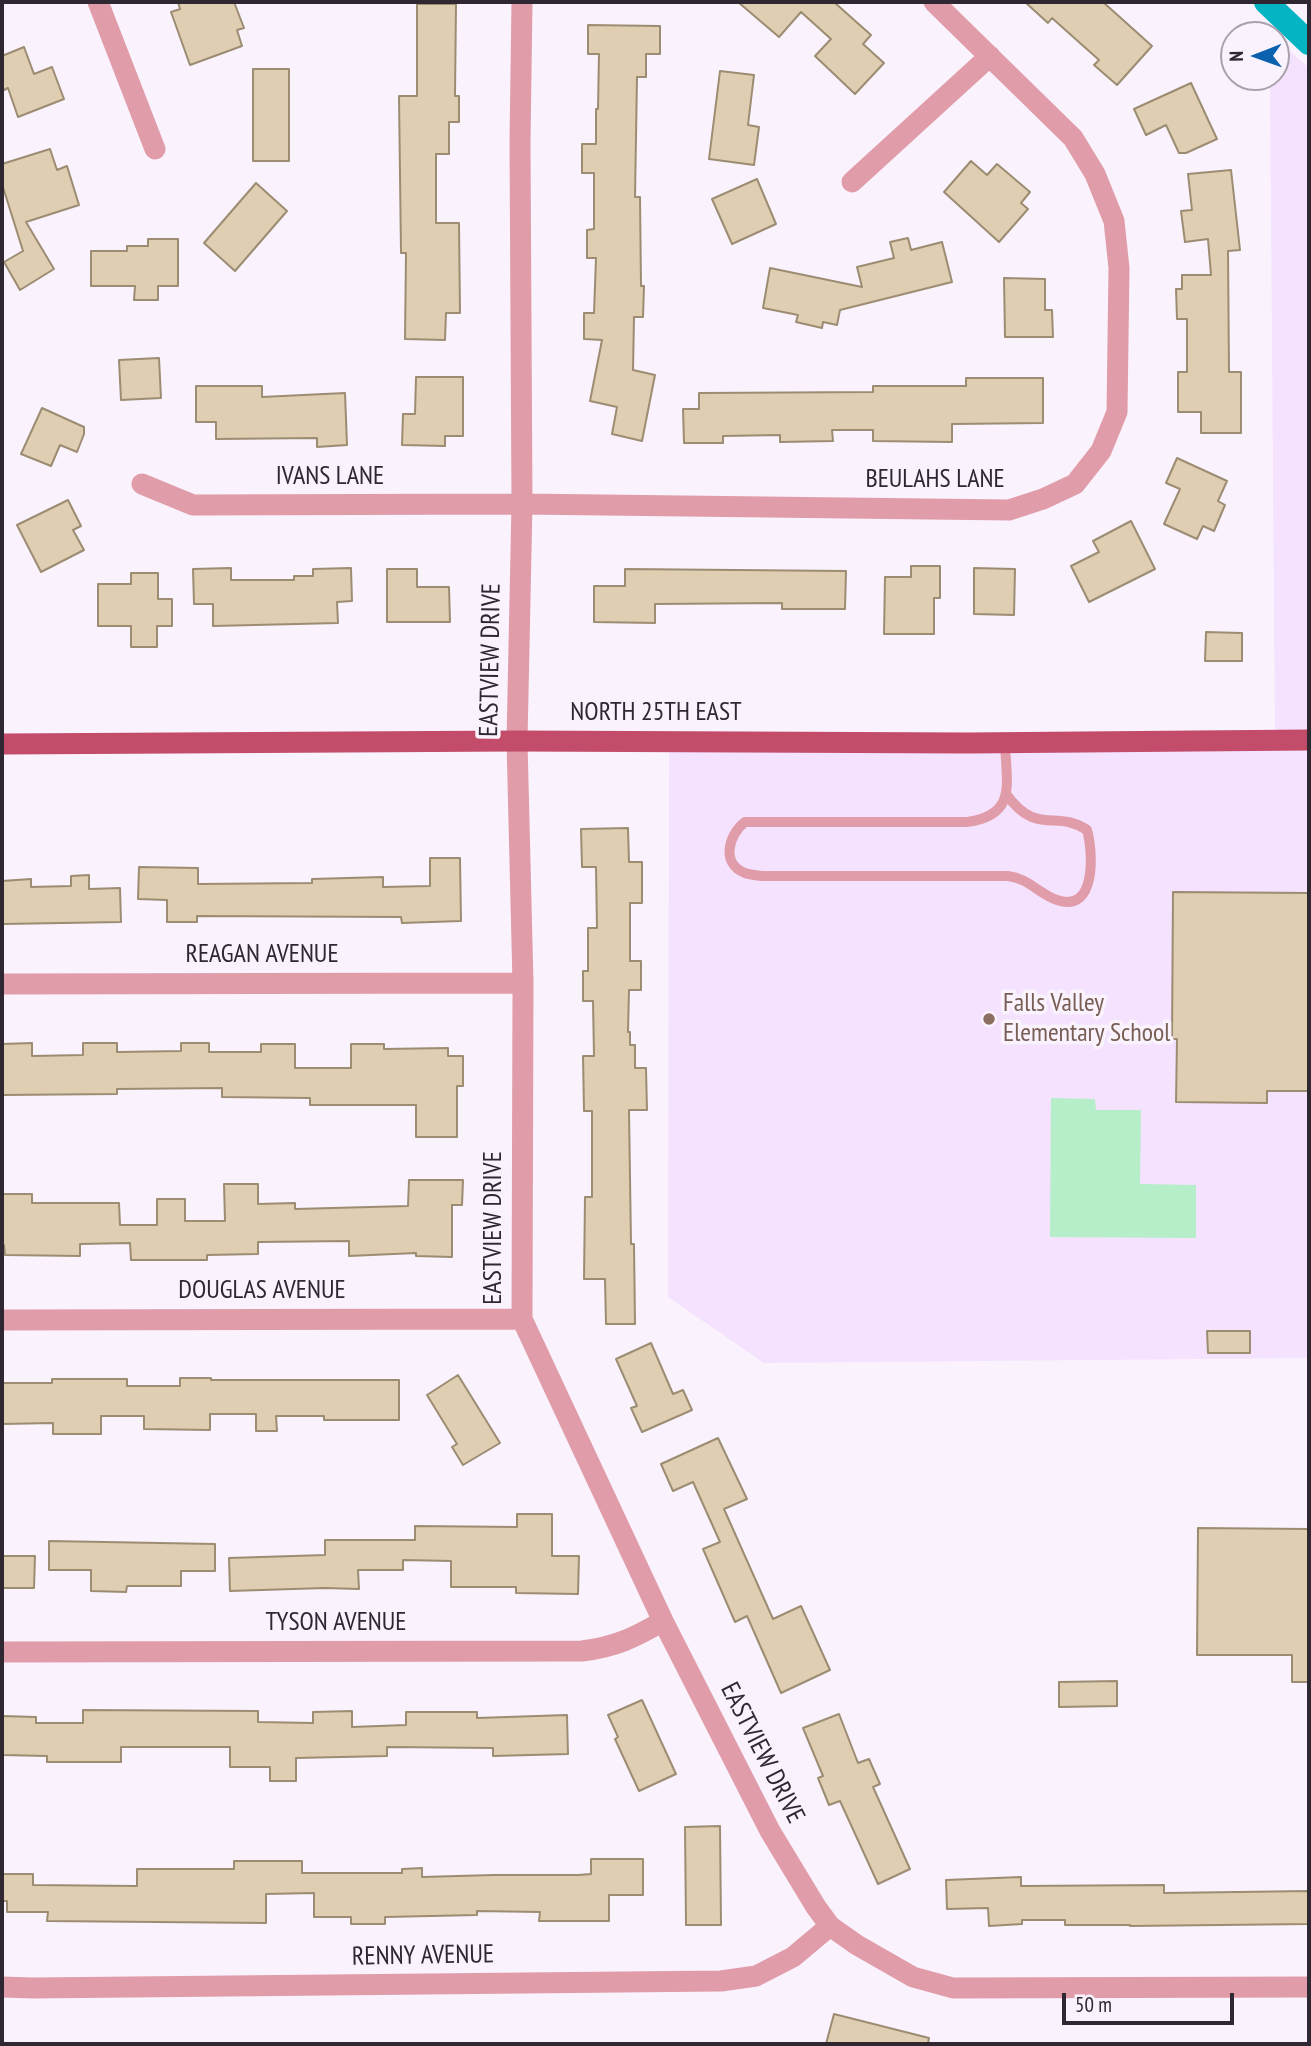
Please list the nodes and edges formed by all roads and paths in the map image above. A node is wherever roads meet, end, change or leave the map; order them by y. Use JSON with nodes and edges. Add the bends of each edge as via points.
{"nodes":[{"id":1,"x":98,"y":2,"type":"edge"},
{"id":2,"x":522,"y":2,"type":"edge"},
{"id":3,"x":934,"y":2,"type":"edge"},
{"id":4,"x":990,"y":56,"type":"junction"},
{"id":5,"x":155,"y":149,"type":"dead end"},
{"id":6,"x":852,"y":182,"type":"dead end"},
{"id":7,"x":142,"y":484,"type":"dead end"},
{"id":8,"x":522,"y":504,"type":"junction"},
{"id":9,"x":1309,"y":740,"type":"edge"},
{"id":10,"x":517,"y":741,"type":"junction"},
{"id":11,"x":1005,"y":742,"type":"junction"},
{"id":12,"x":2,"y":744,"type":"edge"},
{"id":13,"x":1006,"y":794,"type":"junction"},
{"id":14,"x":523,"y":983,"type":"junction"},
{"id":15,"x":2,"y":984,"type":"edge"},
{"id":16,"x":522,"y":1319,"type":"junction"},
{"id":17,"x":2,"y":1320,"type":"edge"},
{"id":18,"x":663,"y":1621,"type":"junction"},
{"id":19,"x":2,"y":1652,"type":"edge"},
{"id":20,"x":830,"y":1926,"type":"junction"},
{"id":21,"x":2,"y":1987,"type":"edge"},
{"id":22,"x":1309,"y":1987,"type":"edge"}],
"edges":[{"from":1,"to":5,"type":"street"},
{"from":2,"to":8,"type":"street","name":"EASTVIEW DRIVE"},
{"from":3,"to":4,"type":"street","name":"BEULAHS LANE"},
{"from":4,"to":6,"type":"street"},
{"from":4,"to":8,"type":"street","name":"BEULAHS LANE","via":[[1073,138],[1095,174],[1114,221],[1119,268],[1116,412],[1101,451],[1075,484],[1009,510]]},
{"from":7,"to":8,"type":"street","name":"IVANS LANE","via":[[194,505]]},
{"from":8,"to":10,"type":"street","name":"EASTVIEW DRIVE"},
{"from":9,"to":11,"type":"main road","name":"NORTH 25TH EAST"},
{"from":10,"to":11,"type":"main road","name":"NORTH 25TH EAST"},
{"from":10,"to":12,"type":"main road","name":"NORTH 25TH EAST"},
{"from":10,"to":14,"type":"street","name":"EASTVIEW DRIVE"},
{"from":11,"to":13,"type":"lane"},
{"from":13,"to":13,"type":"lane","via":[[999,811],[986,820],[745,822],[736,828],[729,856],[737,869],[762,876],[1008,876],[1059,901],[1081,896],[1090,883],[1087,830],[1076,823],[1032,819],[1017,810]]},
{"from":14,"to":15,"type":"street","name":"REAGAN AVENUE"},
{"from":14,"to":16,"type":"street","name":"EASTVIEW DRIVE"},
{"from":16,"to":17,"type":"street","name":"DOUGLAS AVENUE"},
{"from":16,"to":18,"type":"street","name":"EASTVIEW DRIVE"},
{"from":18,"to":19,"type":"street","name":"TYSON AVENUE","via":[[631,1640],[582,1651]]},
{"from":18,"to":20,"type":"street","name":"EASTVIEW DRIVE","via":[[770,1831]]},
{"from":20,"to":21,"type":"street","name":"RENNY AVENUE","via":[[793,1957],[756,1976],[721,1982]]},
{"from":20,"to":22,"type":"street","name":"EASTVIEW DRIVE","via":[[914,1977],[953,1988]]}]}
